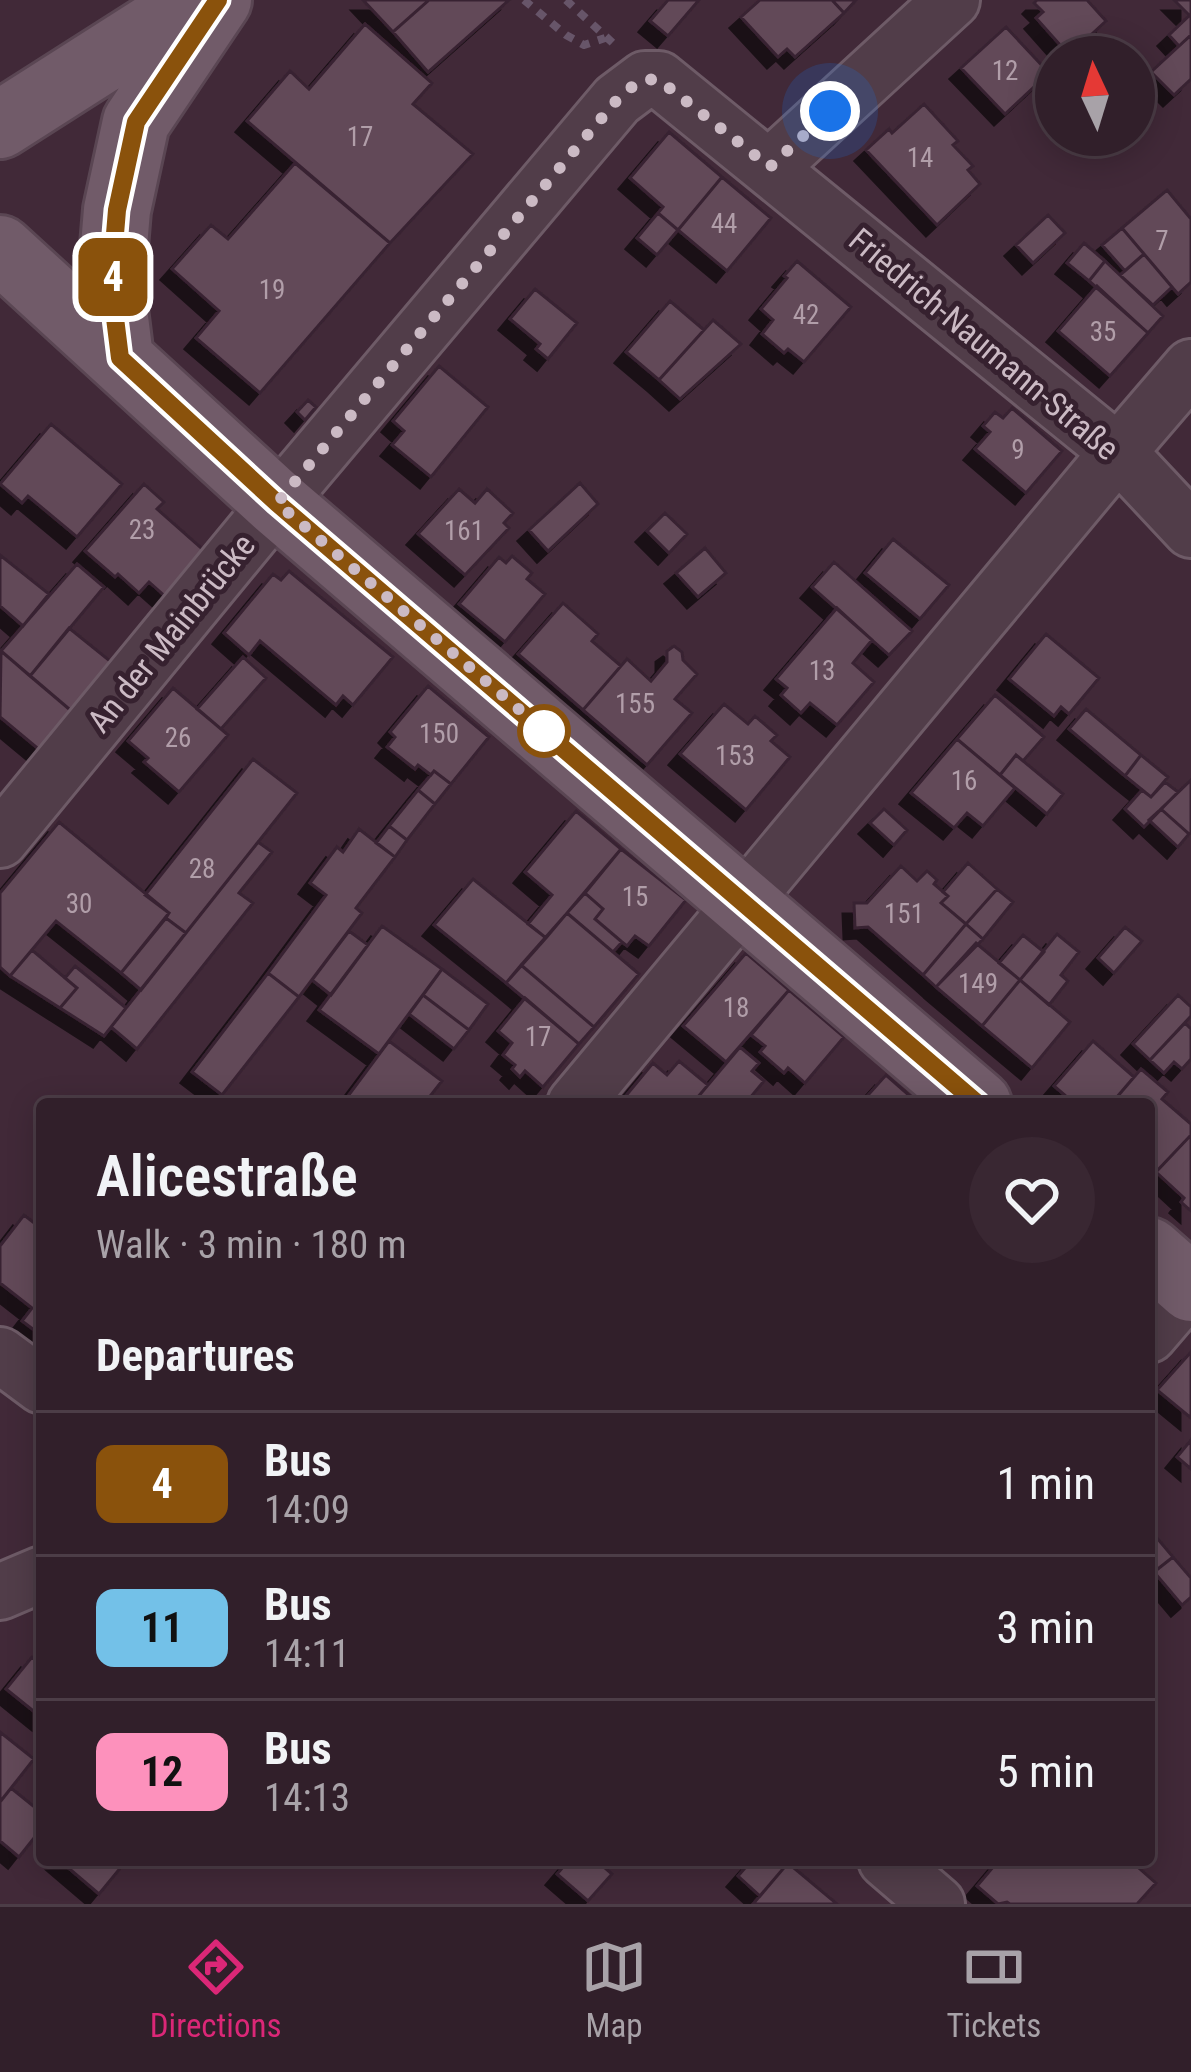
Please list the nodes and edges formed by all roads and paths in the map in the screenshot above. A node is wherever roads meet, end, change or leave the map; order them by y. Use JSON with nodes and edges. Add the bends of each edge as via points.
{"nodes":[{"id":1,"x":196,"y":0,"type":"edge"},
{"id":2,"x":218,"y":0,"type":"edge"},
{"id":3,"x":524,"y":0,"type":"edge"},
{"id":4,"x":952,"y":0,"type":"edge"},
{"id":5,"x":605,"y":38,"type":"dead end"},
{"id":6,"x":0,"y":125,"type":"edge"},
{"id":7,"x":770,"y":167,"type":"junction"},
{"id":8,"x":0,"y":249,"type":"edge"},
{"id":9,"x":120,"y":358,"type":"junction"},
{"id":10,"x":1191,"y":367,"type":"edge"},
{"id":11,"x":1118,"y":452,"type":"junction"},
{"id":12,"x":277,"y":503,"type":"junction"},
{"id":13,"x":1191,"y":530,"type":"edge"},
{"id":14,"x":0,"y":840,"type":"edge"},
{"id":15,"x":743,"y":902,"type":"junction"},
{"id":16,"x":580,"y":1098,"type":"edge"},
{"id":17,"x":971,"y":1098,"type":"edge"},
{"id":18,"x":1155,"y":1256,"type":"edge"},
{"id":19,"x":1191,"y":1287,"type":"edge"},
{"id":20,"x":1155,"y":1328,"type":"edge"},
{"id":21,"x":0,"y":1355,"type":"edge"},
{"id":22,"x":36,"y":1382,"type":"edge"},
{"id":23,"x":36,"y":1577,"type":"edge"},
{"id":24,"x":0,"y":1592,"type":"edge"},
{"id":25,"x":893,"y":1866,"type":"edge"},
{"id":26,"x":937,"y":1904,"type":"edge"}],
"edges":[{"from":1,"to":6,"type":"main road"},
{"from":2,"to":9,"type":"main road","via":[[136,122],[113,258]]},
{"from":3,"to":5,"type":"path","via":[[584,45]]},
{"from":4,"to":7,"type":"street"},
{"from":7,"to":11,"type":"street","name":"Friedrich-Naumann-Straße"},
{"from":7,"to":12,"type":"street","name":"An der Mainbrücke","via":[[658,79],[631,86]]},
{"from":8,"to":9,"type":"main road"},
{"from":9,"to":12,"type":"main road"},
{"from":10,"to":11,"type":"street"},
{"from":11,"to":13,"type":"street","name":"Friedrich-Naumann-Straße"},
{"from":11,"to":15,"type":"street"},
{"from":12,"to":14,"type":"street","name":"An der Mainbrücke"},
{"from":12,"to":15,"type":"main road"},
{"from":15,"to":16,"type":"street"},
{"from":15,"to":17,"type":"main road"},
{"from":18,"to":19,"type":"main road"},
{"from":19,"to":20,"type":"street"},
{"from":21,"to":22,"type":"street"},
{"from":23,"to":24,"type":"street"},
{"from":25,"to":26,"type":"street"}]}
